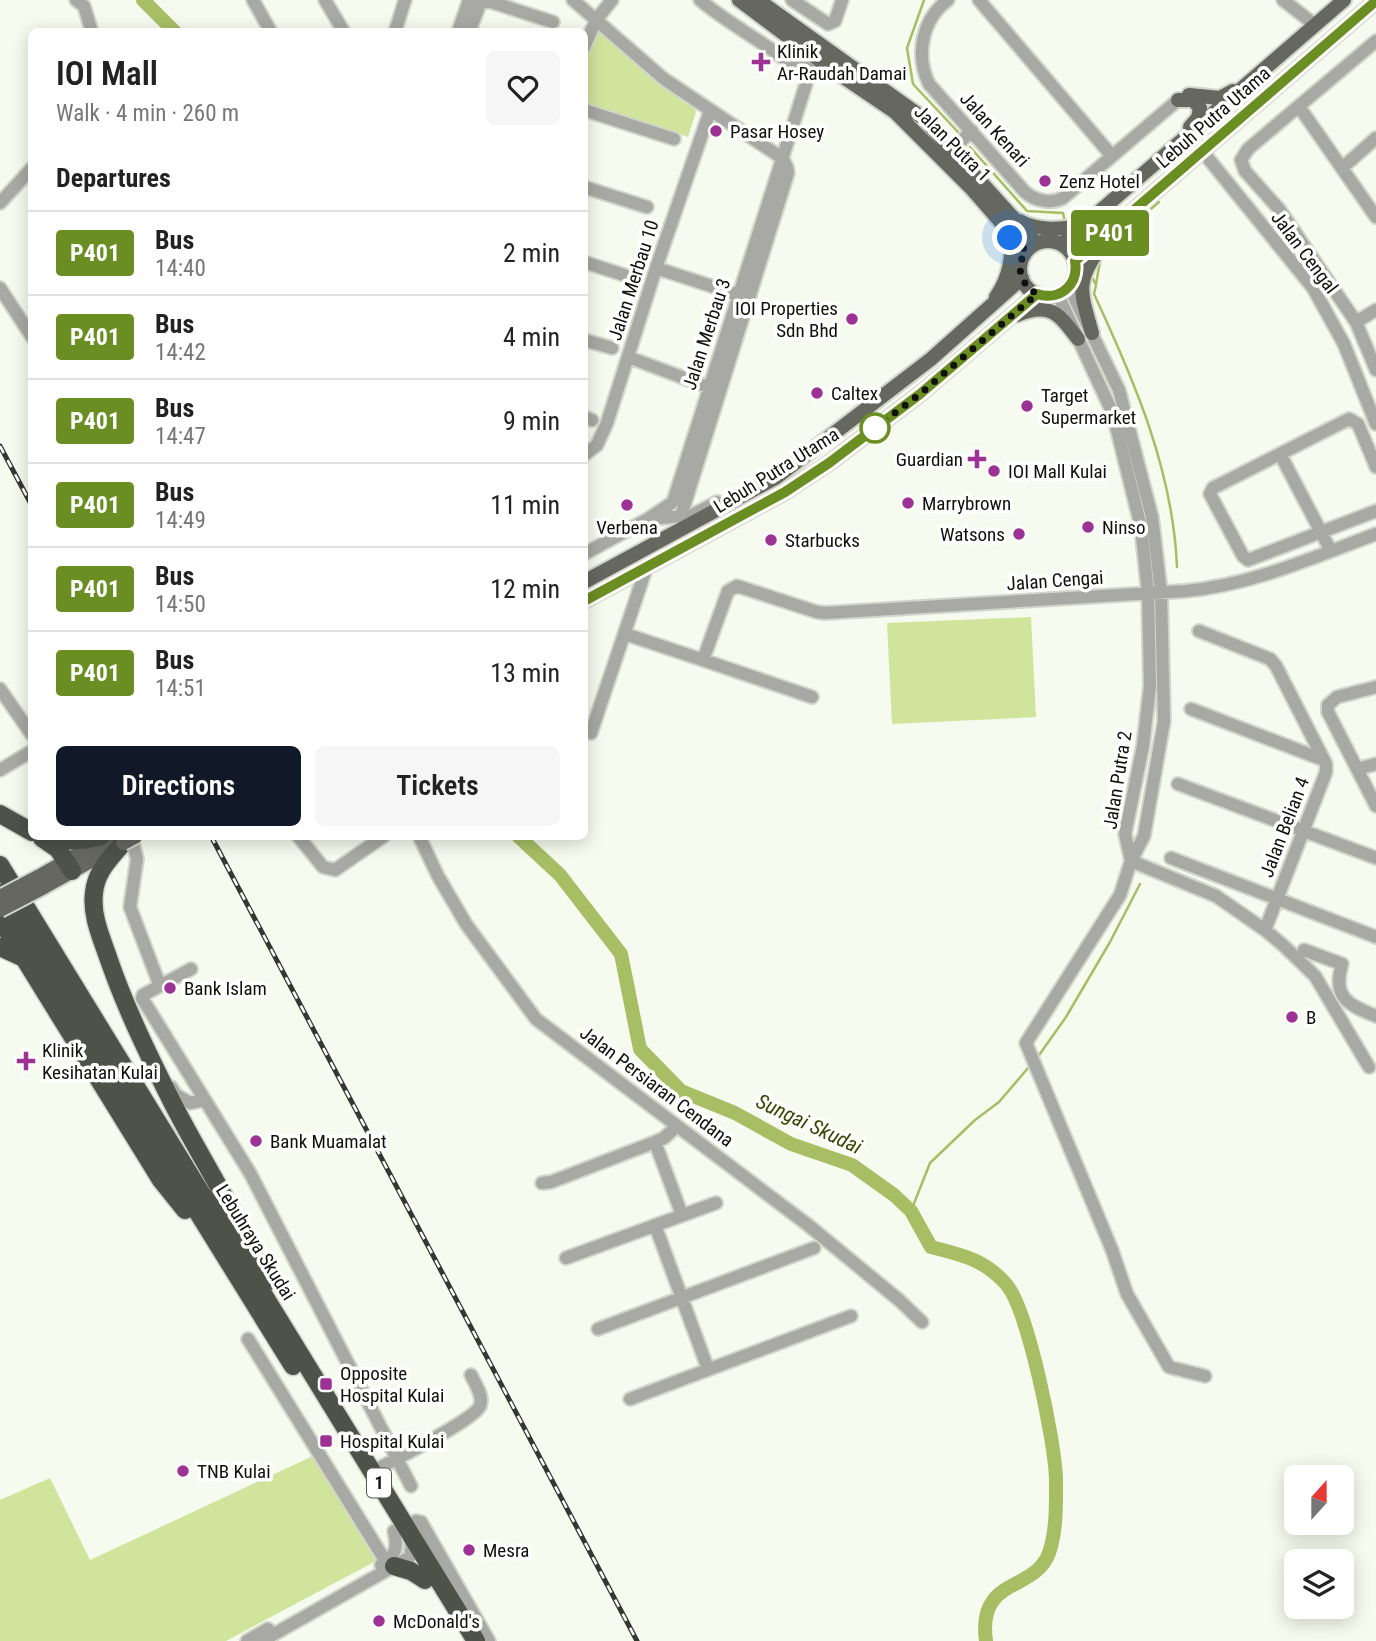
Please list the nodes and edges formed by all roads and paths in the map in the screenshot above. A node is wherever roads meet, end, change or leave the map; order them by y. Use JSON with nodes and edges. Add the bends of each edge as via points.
{"nodes":[{"id":1,"x":76,"y":0,"type":"edge"},
{"id":2,"x":253,"y":0,"type":"edge"},
{"id":3,"x":325,"y":0,"type":"edge"},
{"id":4,"x":405,"y":0,"type":"edge"},
{"id":5,"x":470,"y":0,"type":"edge"},
{"id":6,"x":573,"y":0,"type":"edge"},
{"id":7,"x":612,"y":0,"type":"edge"},
{"id":8,"x":700,"y":0,"type":"edge"},
{"id":9,"x":739,"y":0,"type":"edge"},
{"id":10,"x":758,"y":0,"type":"edge"},
{"id":11,"x":792,"y":0,"type":"edge"},
{"id":12,"x":842,"y":0,"type":"edge"},
{"id":13,"x":948,"y":0,"type":"edge"},
{"id":14,"x":979,"y":0,"type":"edge"},
{"id":15,"x":1283,"y":0,"type":"edge"},
{"id":16,"x":1344,"y":0,"type":"edge"},
{"id":17,"x":1376,"y":1,"type":"edge"},
{"id":18,"x":596,"y":20,"type":"junction"},
{"id":19,"x":553,"y":22,"type":"dead end"},
{"id":20,"x":1315,"y":25,"type":"junction"},
{"id":21,"x":91,"y":28,"type":"edge"},
{"id":22,"x":269,"y":28,"type":"edge"},
{"id":23,"x":342,"y":28,"type":"edge"},
{"id":24,"x":396,"y":28,"type":"edge"},
{"id":25,"x":460,"y":28,"type":"edge"},
{"id":26,"x":471,"y":28,"type":"edge"},
{"id":27,"x":588,"y":38,"type":"edge"},
{"id":28,"x":1376,"y":41,"type":"edge"},
{"id":29,"x":787,"y":61,"type":"junction"},
{"id":30,"x":830,"y":68,"type":"junction"},
{"id":31,"x":1257,"y":76,"type":"junction"},
{"id":32,"x":1178,"y":100,"type":"junction"},
{"id":33,"x":1300,"y":108,"type":"junction"},
{"id":34,"x":588,"y":111,"type":"edge"},
{"id":35,"x":710,"y":111,"type":"junction"},
{"id":36,"x":972,"y":131,"type":"junction"},
{"id":37,"x":1376,"y":138,"type":"edge"},
{"id":38,"x":674,"y":139,"type":"dead end"},
{"id":39,"x":952,"y":149,"type":"junction"},
{"id":40,"x":1203,"y":152,"type":"junction"},
{"id":41,"x":1112,"y":156,"type":"junction"},
{"id":42,"x":782,"y":158,"type":"junction"},
{"id":43,"x":1160,"y":160,"type":"junction"},
{"id":44,"x":1342,"y":168,"type":"junction"},
{"id":45,"x":28,"y":172,"type":"edge"},
{"id":46,"x":588,"y":188,"type":"edge"},
{"id":47,"x":0,"y":204,"type":"edge"},
{"id":48,"x":647,"y":207,"type":"dead end"},
{"id":49,"x":1376,"y":218,"type":"edge"},
{"id":50,"x":1010,"y":222,"type":"junction"},
{"id":51,"x":1085,"y":225,"type":"junction"},
{"id":52,"x":1112,"y":231,"type":"junction"},
{"id":53,"x":1062,"y":244,"type":"junction"},
{"id":54,"x":1031,"y":247,"type":"junction"},
{"id":55,"x":1075,"y":261,"type":"junction"},
{"id":56,"x":588,"y":263,"type":"edge"},
{"id":57,"x":656,"y":268,"type":"junction"},
{"id":58,"x":1022,"y":278,"type":"junction"},
{"id":59,"x":636,"y":279,"type":"dead end"},
{"id":60,"x":0,"y":288,"type":"edge"},
{"id":61,"x":1064,"y":291,"type":"junction"},
{"id":62,"x":1037,"y":294,"type":"junction"},
{"id":63,"x":744,"y":297,"type":"junction"},
{"id":64,"x":1376,"y":310,"type":"edge"},
{"id":65,"x":981,"y":314,"type":"junction"},
{"id":66,"x":1008,"y":318,"type":"junction"},
{"id":67,"x":1356,"y":323,"type":"junction"},
{"id":68,"x":28,"y":331,"type":"edge"},
{"id":69,"x":1092,"y":332,"type":"junction"},
{"id":70,"x":1078,"y":339,"type":"junction"},
{"id":71,"x":588,"y":341,"type":"edge"},
{"id":72,"x":612,"y":348,"type":"dead end"},
{"id":73,"x":628,"y":357,"type":"junction"},
{"id":74,"x":1376,"y":370,"type":"edge"},
{"id":75,"x":715,"y":389,"type":"junction"},
{"id":76,"x":1376,"y":424,"type":"edge"},
{"id":77,"x":588,"y":452,"type":"edge"},
{"id":78,"x":1280,"y":454,"type":"junction"},
{"id":79,"x":1376,"y":467,"type":"edge"},
{"id":80,"x":777,"y":477,"type":"junction"},
{"id":81,"x":1376,"y":512,"type":"edge"},
{"id":82,"x":681,"y":516,"type":"junction"},
{"id":83,"x":648,"y":519,"type":"junction"},
{"id":84,"x":1321,"y":532,"type":"junction"},
{"id":85,"x":1376,"y":534,"type":"edge"},
{"id":86,"x":1331,"y":551,"type":"junction"},
{"id":87,"x":588,"y":552,"type":"edge"},
{"id":88,"x":646,"y":569,"type":"junction"},
{"id":89,"x":588,"y":580,"type":"edge"},
{"id":90,"x":1154,"y":593,"type":"junction"},
{"id":91,"x":588,"y":599,"type":"edge"},
{"id":92,"x":1199,"y":631,"type":"dead end"},
{"id":93,"x":625,"y":634,"type":"junction"},
{"id":94,"x":703,"y":660,"type":"junction"},
{"id":95,"x":1376,"y":687,"type":"edge"},
{"id":96,"x":0,"y":689,"type":"edge"},
{"id":97,"x":812,"y":697,"type":"dead end"},
{"id":98,"x":1191,"y":709,"type":"dead end"},
{"id":99,"x":28,"y":729,"type":"edge"},
{"id":100,"x":591,"y":733,"type":"dead end"},
{"id":101,"x":28,"y":753,"type":"edge"},
{"id":102,"x":1324,"y":760,"type":"junction"},
{"id":103,"x":1376,"y":764,"type":"edge"},
{"id":104,"x":1,"y":767,"type":"edge"},
{"id":105,"x":1357,"y":769,"type":"junction"},
{"id":106,"x":1178,"y":784,"type":"dead end"},
{"id":107,"x":1376,"y":806,"type":"edge"},
{"id":108,"x":0,"y":814,"type":"edge"},
{"id":109,"x":28,"y":830,"type":"edge"},
{"id":110,"x":1304,"y":830,"type":"junction"},
{"id":111,"x":46,"y":840,"type":"edge"},
{"id":112,"x":56,"y":840,"type":"edge"},
{"id":113,"x":87,"y":840,"type":"edge"},
{"id":114,"x":121,"y":840,"type":"edge"},
{"id":115,"x":123,"y":840,"type":"edge"},
{"id":116,"x":126,"y":840,"type":"edge"},
{"id":117,"x":301,"y":840,"type":"edge"},
{"id":118,"x":378,"y":840,"type":"edge"},
{"id":119,"x":421,"y":840,"type":"edge"},
{"id":120,"x":1171,"y":858,"type":"dead end"},
{"id":121,"x":1376,"y":858,"type":"edge"},
{"id":122,"x":1131,"y":861,"type":"junction"},
{"id":123,"x":0,"y":865,"type":"edge"},
{"id":124,"x":69,"y":866,"type":"junction"},
{"id":125,"x":41,"y":882,"type":"junction"},
{"id":126,"x":0,"y":895,"type":"edge"},
{"id":127,"x":1277,"y":898,"type":"junction"},
{"id":128,"x":0,"y":910,"type":"edge"},
{"id":129,"x":0,"y":919,"type":"edge"},
{"id":130,"x":1265,"y":930,"type":"junction"},
{"id":131,"x":1376,"y":937,"type":"edge"},
{"id":132,"x":0,"y":947,"type":"edge"},
{"id":133,"x":1304,"y":950,"type":"dead end"},
{"id":134,"x":26,"y":959,"type":"junction"},
{"id":135,"x":191,"y":970,"type":"dead end"},
{"id":136,"x":160,"y":986,"type":"junction"},
{"id":137,"x":1376,"y":1016,"type":"edge"},
{"id":138,"x":138,"y":1028,"type":"junction"},
{"id":139,"x":1369,"y":1067,"type":"dead end"},
{"id":140,"x":205,"y":1100,"type":"junction"},
{"id":141,"x":677,"y":1126,"type":"junction"},
{"id":142,"x":655,"y":1142,"type":"junction"},
{"id":143,"x":542,"y":1183,"type":"dead end"},
{"id":144,"x":716,"y":1203,"type":"dead end"},
{"id":145,"x":682,"y":1215,"type":"junction"},
{"id":146,"x":655,"y":1225,"type":"junction"},
{"id":147,"x":814,"y":1248,"type":"dead end"},
{"id":148,"x":566,"y":1258,"type":"dead end"},
{"id":149,"x":245,"y":1288,"type":"junction"},
{"id":150,"x":681,"y":1298,"type":"junction"},
{"id":151,"x":851,"y":1315,"type":"dead end"},
{"id":152,"x":922,"y":1322,"type":"dead end"},
{"id":153,"x":282,"y":1325,"type":"junction"},
{"id":154,"x":598,"y":1329,"type":"dead end"},
{"id":155,"x":248,"y":1339,"type":"dead end"},
{"id":156,"x":708,"y":1369,"type":"junction"},
{"id":157,"x":471,"y":1375,"type":"dead end"},
{"id":158,"x":1205,"y":1376,"type":"dead end"},
{"id":159,"x":630,"y":1399,"type":"dead end"},
{"id":160,"x":397,"y":1458,"type":"junction"},
{"id":161,"x":372,"y":1472,"type":"junction"},
{"id":162,"x":411,"y":1486,"type":"dead end"},
{"id":163,"x":399,"y":1523,"type":"junction"},
{"id":164,"x":410,"y":1557,"type":"junction"},
{"id":165,"x":390,"y":1564,"type":"junction"},
{"id":166,"x":425,"y":1580,"type":"junction"},
{"id":167,"x":247,"y":1641,"type":"edge"},
{"id":168,"x":262,"y":1641,"type":"edge"},
{"id":169,"x":462,"y":1641,"type":"edge"},
{"id":170,"x":476,"y":1641,"type":"edge"},
{"id":171,"x":489,"y":1641,"type":"edge"}],
"edges":[{"from":1,"to":21,"type":"street","via":[[85,6]]},
{"from":2,"to":22,"type":"street"},
{"from":3,"to":23,"type":"street"},
{"from":4,"to":24,"type":"street"},
{"from":5,"to":25,"type":"street"},
{"from":6,"to":18,"type":"street"},
{"from":7,"to":18,"type":"street"},
{"from":8,"to":29,"type":"street"},
{"from":9,"to":30,"type":"main road","name":"Jalan Putra 1"},
{"from":10,"to":39,"type":"main road","name":"Jalan Putra 1","via":[[923,118]]},
{"from":11,"to":12,"type":"street","via":[[826,23],[833,23]]},
{"from":13,"to":36,"type":"street","name":"Jalan Kenari","via":[[932,13],[923,39],[925,77]]},
{"from":14,"to":41,"type":"street"},
{"from":15,"to":20,"type":"street"},
{"from":16,"to":20,"type":"main road","name":"Lebuh Putra Utama"},
{"from":17,"to":40,"type":"main road","name":"Lebuh Putra Utama"},
{"from":18,"to":27,"type":"street"},
{"from":18,"to":35,"type":"street","via":[[664,79]]},
{"from":19,"to":26,"type":"street","via":[[488,1],[480,4]]},
{"from":20,"to":31,"type":"main road","name":"Lebuh Putra Utama"},
{"from":28,"to":33,"type":"street"},
{"from":29,"to":30,"type":"street"},
{"from":29,"to":42,"type":"street","name":"Jalan Merbau 3","via":[[806,80]]},
{"from":30,"to":50,"type":"main road","name":"Jalan Putra 1","via":[[895,112]]},
{"from":31,"to":32,"type":"main road","via":[[1220,98],[1194,94]]},
{"from":31,"to":43,"type":"main road","name":"Lebuh Putra Utama"},
{"from":32,"to":41,"type":"street","name":"Jalan Kenari"},
{"from":32,"to":43,"type":"main road","via":[[1193,100],[1200,113]]},
{"from":33,"to":44,"type":"street"},
{"from":33,"to":67,"type":"street","via":[[1248,149],[1242,166],[1279,209]]},
{"from":34,"to":38,"type":"street"},
{"from":35,"to":42,"type":"street"},
{"from":35,"to":57,"type":"street","name":"Jalan Merbau 10"},
{"from":36,"to":39,"type":"street"},
{"from":36,"to":41,"type":"street","name":"Jalan Kenari","via":[[1025,192],[1038,199],[1059,200]]},
{"from":37,"to":44,"type":"street"},
{"from":39,"to":50,"type":"main road","name":"Jalan Putra 1"},
{"from":40,"to":52,"type":"main road","name":"Lebuh Putra Utama"},
{"from":40,"to":76,"type":"street","name":"Jalan Cengal","via":[[1313,288],[1344,344]]},
{"from":42,"to":63,"type":"street","name":"Jalan Merbau 3"},
{"from":43,"to":51,"type":"main road","name":"Lebuh Putra Utama"},
{"from":44,"to":49,"type":"street"},
{"from":45,"to":47,"type":"street"},
{"from":46,"to":48,"type":"street"},
{"from":50,"to":51,"type":"main road","via":[[1052,230]]},
{"from":50,"to":54,"type":"main road","name":"Jalan Putra 1"},
{"from":50,"to":65,"type":"main road","via":[[1010,264],[1002,288]]},
{"from":51,"to":53,"type":"main road","name":"Lebuh Putra Utama"},
{"from":52,"to":55,"type":"main road","name":"Lebuh Putra Utama"},
{"from":52,"to":69,"type":"main road","via":[[1081,284]]},
{"from":53,"to":54,"type":"main road","via":[[1044,240]]},
{"from":53,"to":55,"type":"main road"},
{"from":54,"to":58,"type":"main road","via":[[1020,264]]},
{"from":55,"to":61,"type":"main road","via":[[1076,274]]},
{"from":56,"to":59,"type":"street"},
{"from":57,"to":63,"type":"street"},
{"from":57,"to":73,"type":"street","name":"Jalan Merbau 10"},
{"from":58,"to":62,"type":"main road"},
{"from":58,"to":65,"type":"main road","name":"Lebuh Putra Utama"},
{"from":60,"to":68,"type":"street"},
{"from":61,"to":62,"type":"main road","via":[[1048,297]]},
{"from":61,"to":69,"type":"street","name":"Jalan Putra 2"},
{"from":61,"to":70,"type":"street","name":"Jalan Putra 2"},
{"from":62,"to":66,"type":"main road","name":"Lebuh Putra Utama"},
{"from":63,"to":75,"type":"street","name":"Jalan Merbau 3"},
{"from":64,"to":67,"type":"street"},
{"from":65,"to":80,"type":"main road","name":"Lebuh Putra Utama","via":[[931,359]]},
{"from":66,"to":70,"type":"main road","via":[[1028,310],[1047,310],[1063,319]]},
{"from":66,"to":88,"type":"main road","name":"Lebuh Putra Utama","via":[[920,394],[829,463]]},
{"from":67,"to":74,"type":"street"},
{"from":69,"to":90,"type":"street","name":"Jalan Putra 2","via":[[1119,390],[1152,517]]},
{"from":70,"to":90,"type":"street","name":"Jalan Putra 2","via":[[1113,414]]},
{"from":71,"to":72,"type":"street"},
{"from":73,"to":75,"type":"street"},
{"from":73,"to":77,"type":"street","name":"Jalan Merbau 10","via":[[597,445]]},
{"from":75,"to":82,"type":"street"},
{"from":75,"to":83,"type":"street","name":"Jalan Merbau 3","via":[[673,502]]},
{"from":78,"to":79,"type":"street","via":[[1353,419]]},
{"from":78,"to":84,"type":"street"},
{"from":78,"to":84,"type":"street","via":[[1210,491],[1210,496],[1246,559]]},
{"from":80,"to":82,"type":"street","via":[[758,480],[692,515]]},
{"from":80,"to":89,"type":"main road","name":"Lebuh Putra Utama"},
{"from":81,"to":84,"type":"street"},
{"from":82,"to":83,"type":"street"},
{"from":83,"to":87,"type":"street","name":"Jalan Merbau 3"},
{"from":84,"to":86,"type":"street"},
{"from":85,"to":86,"type":"street","name":"Jalan Cengai"},
{"from":86,"to":90,"type":"street","name":"Jalan Cengai","via":[[1226,586]]},
{"from":88,"to":91,"type":"main road","name":"Lebuh Putra Utama"},
{"from":88,"to":93,"type":"street"},
{"from":90,"to":94,"type":"street","name":"Jalan Cengai","via":[[817,612],[737,586],[728,590]]},
{"from":90,"to":122,"type":"street","name":"Jalan Putra 2","via":[[1143,746],[1125,834]]},
{"from":90,"to":122,"type":"street","name":"Jalan Putra 2","via":[[1164,687],[1161,746],[1144,836]]},
{"from":92,"to":102,"type":"street","name":"Jalan Belian 4","via":[[1270,659]]},
{"from":93,"to":94,"type":"street"},
{"from":93,"to":100,"type":"street"},
{"from":94,"to":97,"type":"street"},
{"from":95,"to":105,"type":"street","via":[[1337,697],[1328,705]]},
{"from":96,"to":99,"type":"street"},
{"from":98,"to":102,"type":"street"},
{"from":101,"to":104,"type":"street"},
{"from":102,"to":110,"type":"street","name":"Jalan Belian 4","via":[[1326,772]]},
{"from":103,"to":105,"type":"street"},
{"from":105,"to":107,"type":"street"},
{"from":106,"to":110,"type":"street"},
{"from":108,"to":109,"type":"highway"},
{"from":110,"to":121,"type":"street"},
{"from":110,"to":127,"type":"street","name":"Jalan Belian 4"},
{"from":111,"to":124,"type":"highway"},
{"from":112,"to":113,"type":"highway"},
{"from":114,"to":124,"type":"main road"},
{"from":115,"to":138,"type":"highway","via":[[97,877],[94,909],[122,997]]},
{"from":116,"to":136,"type":"street","via":[[136,859],[130,907]]},
{"from":117,"to":118,"type":"street","via":[[328,870],[335,870]]},
{"from":119,"to":141,"type":"street","name":"Jalan Persiaran Cendana","via":[[466,924],[536,1019]]},
{"from":120,"to":127,"type":"street"},
{"from":122,"to":130,"type":"street","via":[[1216,896]]},
{"from":122,"to":158,"type":"street","via":[[1120,895],[1026,1043],[1102,1224],[1126,1294],[1169,1367]]},
{"from":123,"to":153,"type":"highway","name":"Lebuhraya Skudai","number":"1"},
{"from":124,"to":125,"type":"main road"},
{"from":125,"to":126,"type":"main road","bridge":true},
{"from":125,"to":128,"type":"main road","bridge":true},
{"from":126,"to":149,"type":"highway","number":"1"},
{"from":127,"to":130,"type":"street","name":"Jalan Belian 4"},
{"from":127,"to":131,"type":"street"},
{"from":129,"to":134,"type":"highway"},
{"from":130,"to":139,"type":"street","via":[[1315,976]]},
{"from":132,"to":134,"type":"highway"},
{"from":133,"to":137,"type":"street","via":[[1342,964],[1337,983],[1343,996],[1357,1009]]},
{"from":134,"to":149,"type":"highway","via":[[161,1180]]},
{"from":135,"to":136,"type":"street"},
{"from":136,"to":140,"type":"street","via":[[142,998]]},
{"from":138,"to":140,"type":"street","via":[[176,1095],[190,1103]]},
{"from":138,"to":153,"type":"highway","via":[[251,1247]]},
{"from":140,"to":160,"type":"street","via":[[250,1173]]},
{"from":141,"to":142,"type":"street"},
{"from":141,"to":152,"type":"street","name":"Jalan Persiaran Cendana","via":[[808,1225]]},
{"from":142,"to":143,"type":"street"},
{"from":142,"to":145,"type":"street"},
{"from":144,"to":145,"type":"street"},
{"from":145,"to":146,"type":"street"},
{"from":146,"to":148,"type":"street"},
{"from":146,"to":150,"type":"street"},
{"from":147,"to":150,"type":"street"},
{"from":149,"to":163,"type":"highway","name":"Lebuhraya Skudai","number":"1"},
{"from":150,"to":154,"type":"street"},
{"from":150,"to":156,"type":"street"},
{"from":151,"to":156,"type":"street"},
{"from":153,"to":161,"type":"highway","name":"Lebuhraya Skudai","number":"1"},
{"from":155,"to":165,"type":"street"},
{"from":156,"to":159,"type":"street"},
{"from":157,"to":160,"type":"street","via":[[481,1396],[480,1407],[464,1421]]},
{"from":160,"to":161,"type":"street"},
{"from":160,"to":162,"type":"street"},
{"from":161,"to":163,"type":"highway","name":"Lebuhraya Skudai","number":"1"},
{"from":163,"to":164,"type":"highway","name":"Lebuhraya Skudai","number":"1"},
{"from":163,"to":165,"type":"street","via":[[397,1549]]},
{"from":163,"to":170,"type":"highway","name":"Lebuhraya Skudai","number":"1"},
{"from":163,"to":171,"type":"street","via":[[421,1522]]},
{"from":164,"to":165,"type":"street"},
{"from":164,"to":166,"type":"highway","name":"Lebuhraya Skudai","number":"1"},
{"from":165,"to":166,"type":"highway"},
{"from":165,"to":167,"type":"street"},
{"from":165,"to":168,"type":"street"},
{"from":166,"to":169,"type":"highway","name":"Lebuhraya Skudai","number":"1"}]}
